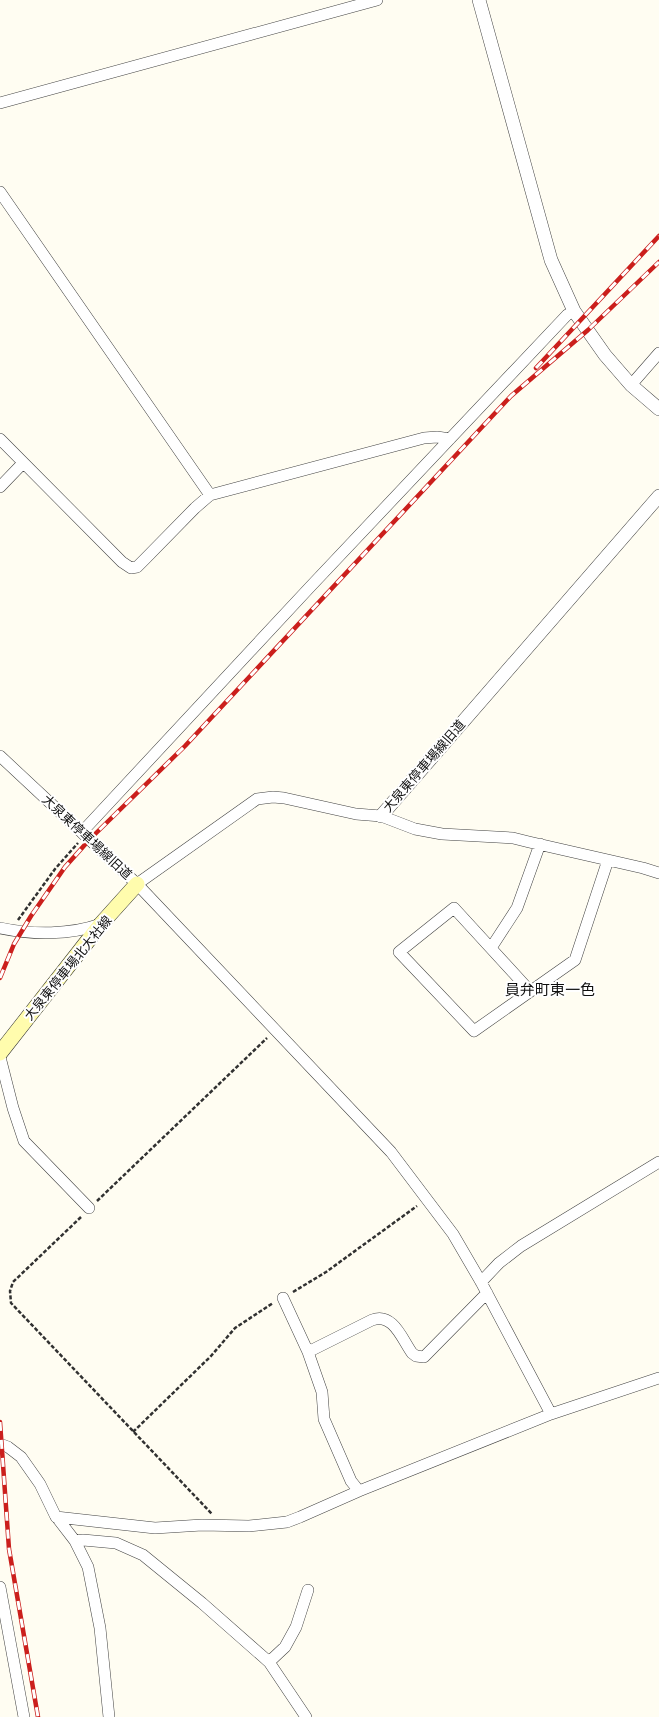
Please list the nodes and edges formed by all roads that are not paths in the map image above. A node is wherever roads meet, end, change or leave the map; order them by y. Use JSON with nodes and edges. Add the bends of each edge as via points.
{"nodes":[{"id":1,"x":377,"y":0,"type":"edge"},
{"id":2,"x":479,"y":0,"type":"edge"},
{"id":3,"x":0,"y":103,"type":"edge"},
{"id":4,"x":0,"y":193,"type":"edge"},
{"id":5,"x":574,"y":311,"type":"junction"},
{"id":6,"x":659,"y":353,"type":"edge"},
{"id":7,"x":631,"y":385,"type":"junction"},
{"id":8,"x":659,"y":409,"type":"edge"},
{"id":9,"x":0,"y":439,"type":"edge"},
{"id":10,"x":450,"y":439,"type":"junction"},
{"id":11,"x":24,"y":463,"type":"junction"},
{"id":12,"x":0,"y":487,"type":"edge"},
{"id":13,"x":210,"y":495,"type":"junction"},
{"id":14,"x":659,"y":496,"type":"edge"},
{"id":15,"x":0,"y":756,"type":"edge"},
{"id":16,"x":381,"y":816,"type":"junction"},
{"id":17,"x":84,"y":833,"type":"junction"},
{"id":18,"x":540,"y":844,"type":"junction"},
{"id":19,"x":608,"y":860,"type":"junction"},
{"id":20,"x":659,"y":873,"type":"edge"},
{"id":21,"x":137,"y":884,"type":"junction"},
{"id":22,"x":101,"y":924,"type":"junction"},
{"id":23,"x":0,"y":928,"type":"edge"},
{"id":24,"x":491,"y":948,"type":"junction"},
{"id":25,"x":530,"y":991,"type":"junction"},
{"id":26,"x":0,"y":1053,"type":"edge"},
{"id":27,"x":0,"y":1057,"type":"edge"},
{"id":28,"x":659,"y":1162,"type":"edge"},
{"id":29,"x":89,"y":1208,"type":"road end"},
{"id":30,"x":481,"y":1282,"type":"junction"},
{"id":31,"x":487,"y":1293,"type":"junction"},
{"id":32,"x":283,"y":1298,"type":"dead end"},
{"id":33,"x":308,"y":1352,"type":"junction"},
{"id":34,"x":659,"y":1378,"type":"edge"},
{"id":35,"x":551,"y":1414,"type":"junction"},
{"id":36,"x":0,"y":1444,"type":"edge"},
{"id":37,"x":359,"y":1491,"type":"junction"},
{"id":38,"x":56,"y":1517,"type":"junction"},
{"id":39,"x":75,"y":1541,"type":"junction"},
{"id":40,"x":0,"y":1587,"type":"edge"},
{"id":41,"x":308,"y":1590,"type":"dead end"},
{"id":42,"x":269,"y":1662,"type":"junction"},
{"id":43,"x":24,"y":1717,"type":"edge"},
{"id":44,"x":109,"y":1717,"type":"edge"},
{"id":45,"x":306,"y":1717,"type":"edge"}],
"edges":[{"from":1,"to":3,"type":"street"},
{"from":2,"to":5,"type":"street","via":[[551,260]]},
{"from":4,"to":13,"type":"street"},
{"from":5,"to":7,"type":"street","via":[[604,354]]},
{"from":5,"to":10,"type":"street"},
{"from":6,"to":7,"type":"street"},
{"from":7,"to":8,"type":"street"},
{"from":9,"to":11,"type":"street"},
{"from":10,"to":13,"type":"street","via":[[424,438]]},
{"from":10,"to":17,"type":"street"},
{"from":11,"to":12,"type":"street"},
{"from":11,"to":13,"type":"street","via":[[122,562],[131,568],[145,559]]},
{"from":14,"to":16,"type":"street","name":"大泉東停車場線旧道"},
{"from":15,"to":17,"type":"street","name":"大泉東停車場線旧道"},
{"from":16,"to":18,"type":"street","via":[[414,828],[442,834],[513,838]]},
{"from":16,"to":21,"type":"street","name":"大泉東停車場線旧道","via":[[356,814],[284,798],[262,798]]},
{"from":17,"to":21,"type":"street","name":"大泉東停車場線旧道"},
{"from":18,"to":19,"type":"street"},
{"from":18,"to":24,"type":"street","via":[[517,908]]},
{"from":19,"to":20,"type":"street"},
{"from":19,"to":25,"type":"street","via":[[575,960]]},
{"from":21,"to":22,"type":"main road","name":"大泉東停車場北大社線"},
{"from":21,"to":30,"type":"street","via":[[391,1152],[453,1234]]},
{"from":22,"to":23,"type":"street","via":[[91,928],[41,933]]},
{"from":22,"to":26,"type":"main road","name":"大泉東停車場北大社線"},
{"from":24,"to":25,"type":"street"},
{"from":24,"to":25,"type":"street","via":[[454,908],[399,952],[474,1031]]},
{"from":27,"to":29,"type":"street","via":[[24,1141]]},
{"from":28,"to":30,"type":"street","via":[[521,1246],[499,1263]]},
{"from":30,"to":31,"type":"street"},
{"from":31,"to":33,"type":"street","via":[[424,1357],[412,1353],[392,1324],[383,1318],[372,1320]]},
{"from":31,"to":35,"type":"street"},
{"from":32,"to":33,"type":"street"},
{"from":33,"to":37,"type":"street","via":[[322,1392],[324,1419],[351,1481]]},
{"from":34,"to":35,"type":"street"},
{"from":35,"to":37,"type":"street"},
{"from":36,"to":38,"type":"street","via":[[21,1457],[40,1484]]},
{"from":37,"to":38,"type":"street","via":[[300,1517],[273,1524],[140,1528]]},
{"from":38,"to":39,"type":"street"},
{"from":39,"to":42,"type":"street","via":[[116,1543],[143,1555]]},
{"from":39,"to":44,"type":"street","via":[[88,1567],[100,1628]]},
{"from":40,"to":43,"type":"street"},
{"from":41,"to":42,"type":"street","via":[[296,1627],[285,1648]]},
{"from":42,"to":45,"type":"street"}]}
